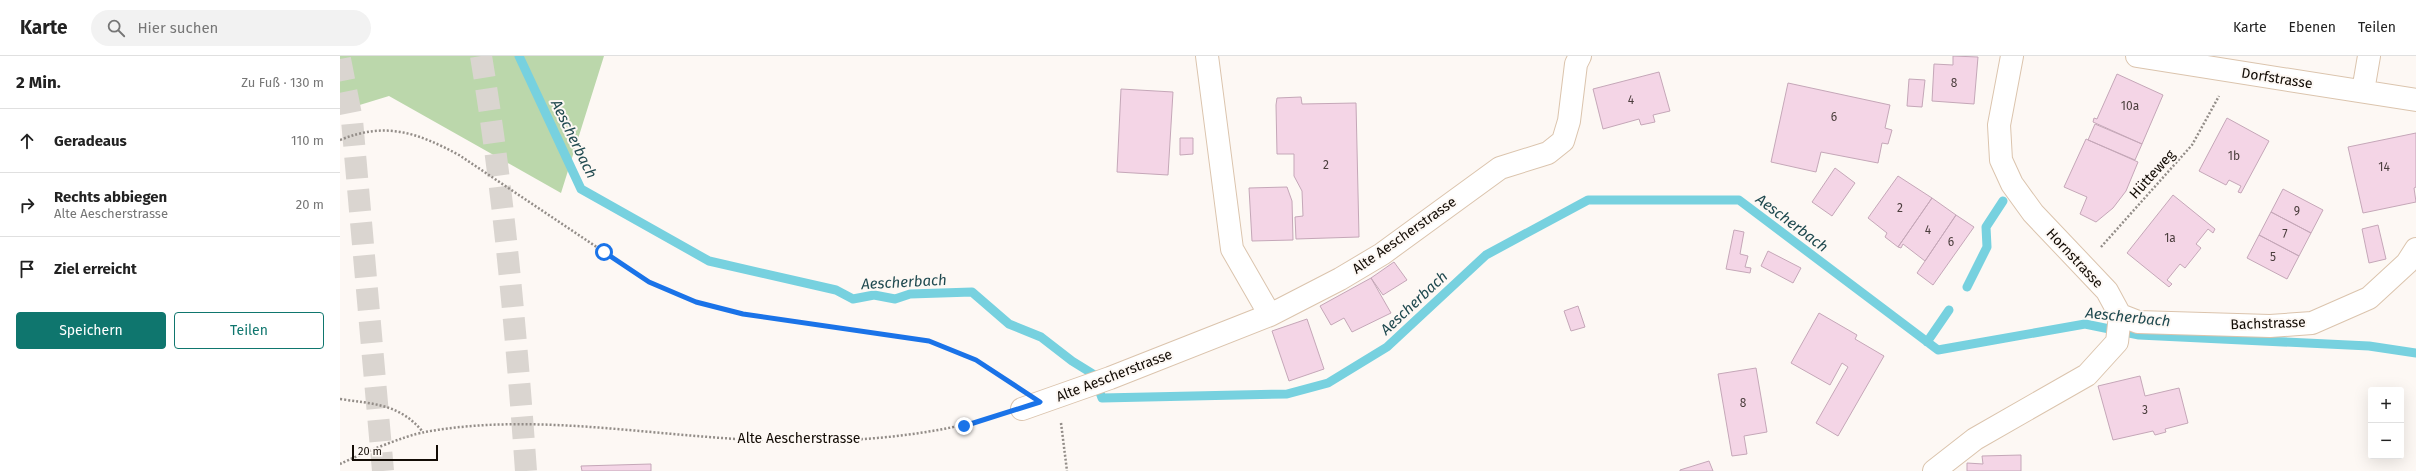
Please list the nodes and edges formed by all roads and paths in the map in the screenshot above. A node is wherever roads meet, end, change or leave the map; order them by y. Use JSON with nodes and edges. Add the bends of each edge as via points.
{"nodes":[{"id":1,"x":1207,"y":56,"type":"edge"},
{"id":2,"x":1580,"y":56,"type":"edge"},
{"id":3,"x":2012,"y":56,"type":"edge"},
{"id":4,"x":2138,"y":56,"type":"edge"},
{"id":5,"x":2369,"y":56,"type":"edge"},
{"id":6,"x":2363,"y":91,"type":"junction"},
{"id":7,"x":2221,"y":94,"type":"dead end"},
{"id":8,"x":2416,"y":100,"type":"edge"},
{"id":9,"x":340,"y":140,"type":"edge"},
{"id":10,"x":2416,"y":249,"type":"edge"},
{"id":11,"x":2083,"y":267,"type":"junction"},
{"id":12,"x":1270,"y":315,"type":"junction"},
{"id":13,"x":2120,"y":315,"type":"junction"},
{"id":14,"x":340,"y":399,"type":"edge"},
{"id":15,"x":1049,"y":400,"type":"junction"},
{"id":16,"x":423,"y":432,"type":"junction"},
{"id":17,"x":340,"y":464,"type":"edge"},
{"id":18,"x":1067,"y":471,"type":"edge"},
{"id":19,"x":1934,"y":471,"type":"edge"}],
"edges":[{"from":1,"to":12,"type":"street","via":[[1232,249]]},
{"from":2,"to":12,"type":"street","name":"Alte Aescherstrasse","via":[[1576,64],[1569,121],[1563,140],[1548,153],[1500,168],[1382,254]]},
{"from":3,"to":11,"type":"street","name":"Hornstrasse","via":[[1999,125],[2002,160],[2012,184],[2033,212]]},
{"from":4,"to":6,"type":"street","name":"Dorfstrasse"},
{"from":5,"to":6,"type":"street"},
{"from":6,"to":8,"type":"street","name":"Dorfstrasse"},
{"from":7,"to":11,"type":"path","name":"Hütteweg","via":[[2192,145]]},
{"from":9,"to":15,"type":"path","via":[[354,134],[390,130],[426,137],[459,155],[649,282],[696,302],[743,314],[929,341],[976,360]]},
{"from":10,"to":13,"type":"street","name":"Bachstrasse","via":[[2407,263],[2369,298],[2312,323],[2270,326],[2138,322]]},
{"from":11,"to":13,"type":"street","name":"Hornstrasse","via":[[2107,291]]},
{"from":12,"to":15,"type":"street","name":"Alte Aescherstrasse"},
{"from":13,"to":19,"type":"street","via":[[2117,342],[2087,375],[1975,439]]},
{"from":14,"to":16,"type":"path","via":[[400,411],[414,421]]},
{"from":15,"to":16,"type":"path","name":"Alte Aescherstrasse","via":[[964,426],[908,436],[846,440],[783,441],[520,424],[469,426]]},
{"from":15,"to":18,"type":"path"},
{"from":16,"to":17,"type":"path","name":"Alte Aescherstrasse"}]}
